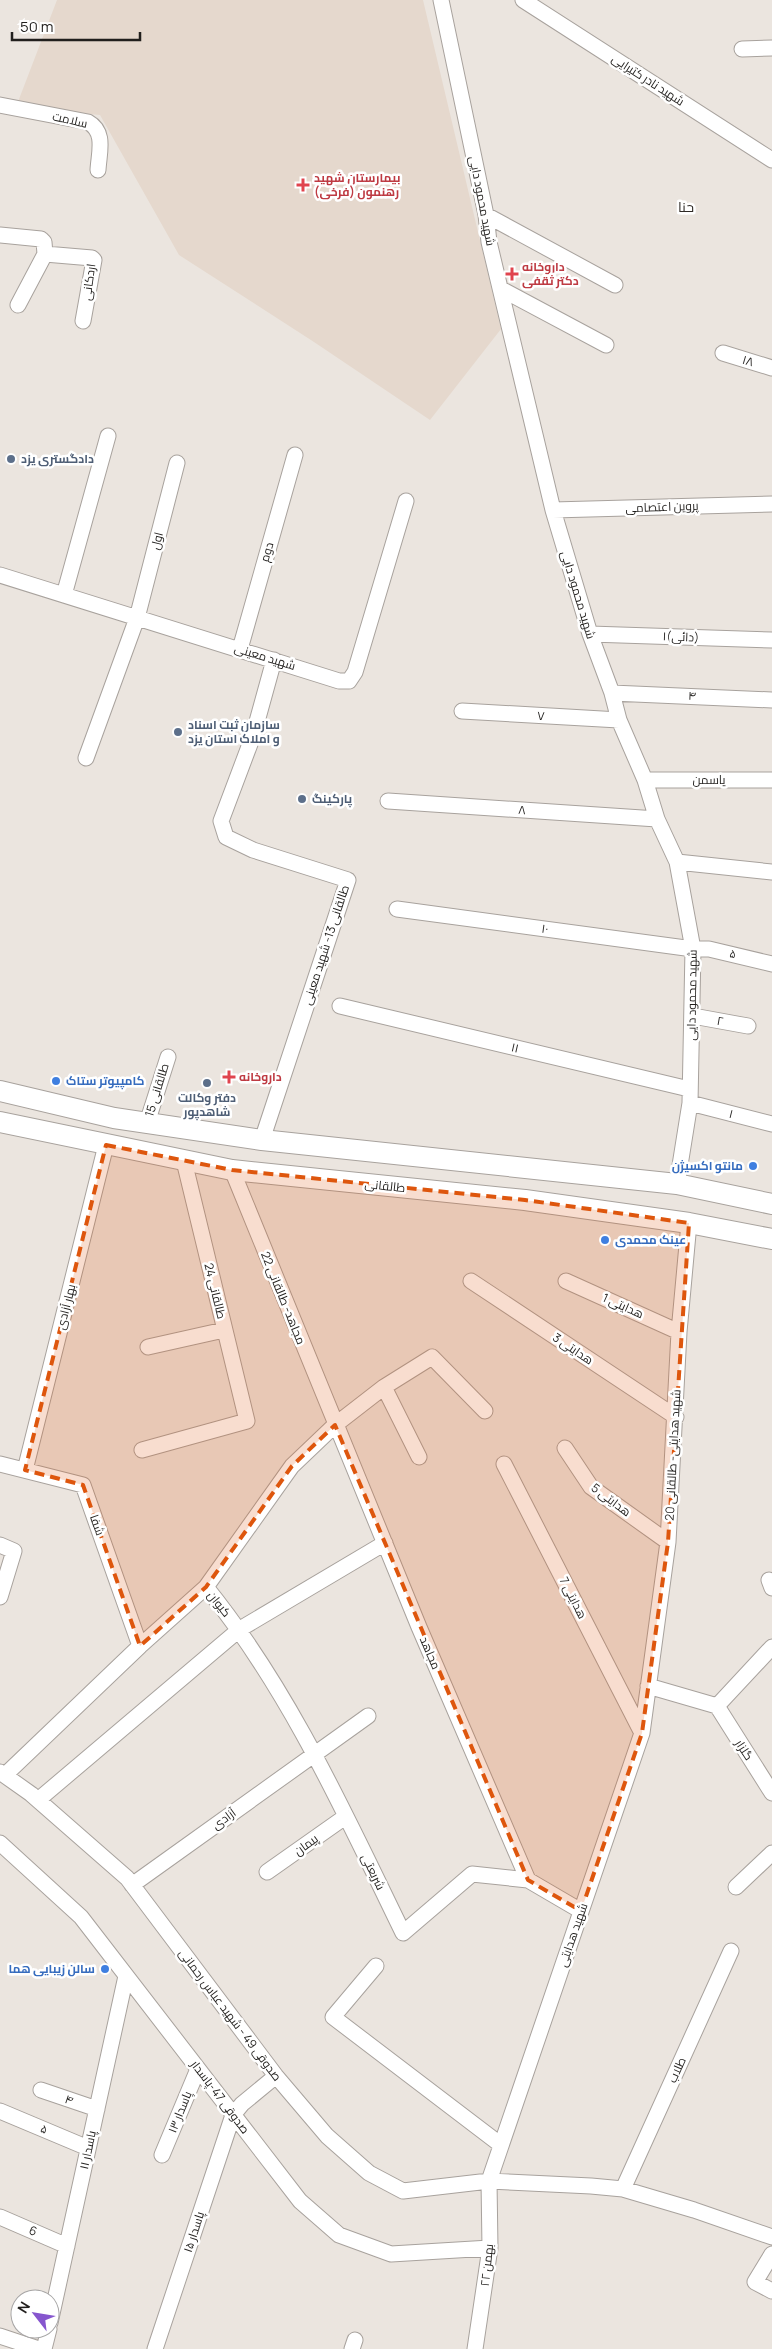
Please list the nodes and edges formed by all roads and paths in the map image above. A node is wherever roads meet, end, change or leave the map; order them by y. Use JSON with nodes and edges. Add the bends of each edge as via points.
{"nodes":[{"id":1,"x":441,"y":0,"type":"edge"},
{"id":2,"x":523,"y":0,"type":"edge"},
{"id":3,"x":772,"y":48,"type":"edge"},
{"id":4,"x":742,"y":49,"type":"dead end"},
{"id":5,"x":0,"y":105,"type":"edge"},
{"id":6,"x":772,"y":160,"type":"edge"},
{"id":7,"x":98,"y":170,"type":"dead end"},
{"id":8,"x":486,"y":215,"type":"junction"},
{"id":9,"x":0,"y":235,"type":"edge"},
{"id":10,"x":46,"y":254,"type":"junction"},
{"id":11,"x":615,"y":285,"type":"dead end"},
{"id":12,"x":501,"y":289,"type":"junction"},
{"id":13,"x":18,"y":305,"type":"dead end"},
{"id":14,"x":83,"y":322,"type":"dead end"},
{"id":15,"x":606,"y":345,"type":"dead end"},
{"id":16,"x":723,"y":353,"type":"dead end"},
{"id":17,"x":772,"y":368,"type":"edge"},
{"id":18,"x":108,"y":436,"type":"dead end"},
{"id":19,"x":295,"y":455,"type":"dead end"},
{"id":20,"x":177,"y":463,"type":"dead end"},
{"id":21,"x":406,"y":501,"type":"dead end"},
{"id":22,"x":772,"y":504,"type":"edge"},
{"id":23,"x":552,"y":510,"type":"junction"},
{"id":24,"x":0,"y":575,"type":"edge"},
{"id":25,"x":64,"y":595,"type":"junction"},
{"id":26,"x":137,"y":618,"type":"junction"},
{"id":27,"x":590,"y":634,"type":"junction"},
{"id":28,"x":772,"y":640,"type":"edge"},
{"id":29,"x":240,"y":649,"type":"junction"},
{"id":30,"x":274,"y":660,"type":"junction"},
{"id":31,"x":612,"y":693,"type":"junction"},
{"id":32,"x":772,"y":700,"type":"edge"},
{"id":33,"x":462,"y":712,"type":"dead end"},
{"id":34,"x":619,"y":720,"type":"junction"},
{"id":35,"x":86,"y":758,"type":"dead end"},
{"id":36,"x":645,"y":780,"type":"junction"},
{"id":37,"x":772,"y":780,"type":"edge"},
{"id":38,"x":388,"y":801,"type":"dead end"},
{"id":39,"x":657,"y":818,"type":"junction"},
{"id":40,"x":677,"y":862,"type":"junction"},
{"id":41,"x":772,"y":872,"type":"edge"},
{"id":42,"x":397,"y":909,"type":"dead end"},
{"id":43,"x":694,"y":949,"type":"junction"},
{"id":44,"x":772,"y":964,"type":"edge"},
{"id":45,"x":340,"y":1006,"type":"dead end"},
{"id":46,"x":693,"y":1016,"type":"junction"},
{"id":47,"x":748,"y":1026,"type":"dead end"},
{"id":48,"x":168,"y":1057,"type":"dead end"},
{"id":49,"x":0,"y":1091,"type":"edge"},
{"id":50,"x":690,"y":1096,"type":"junction"},
{"id":51,"x":147,"y":1123,"type":"junction"},
{"id":52,"x":772,"y":1124,"type":"edge"},
{"id":53,"x":1,"y":1125,"type":"edge"},
{"id":54,"x":262,"y":1140,"type":"junction"},
{"id":55,"x":106,"y":1145,"type":"junction"},
{"id":56,"x":184,"y":1161,"type":"junction"},
{"id":57,"x":232,"y":1170,"type":"junction"},
{"id":58,"x":677,"y":1184,"type":"junction"},
{"id":59,"x":772,"y":1204,"type":"edge"},
{"id":60,"x":689,"y":1223,"type":"junction"},
{"id":61,"x":772,"y":1239,"type":"edge"},
{"id":62,"x":471,"y":1281,"type":"dead end"},
{"id":63,"x":566,"y":1281,"type":"dead end"},
{"id":64,"x":224,"y":1330,"type":"junction"},
{"id":65,"x":679,"y":1332,"type":"junction"},
{"id":66,"x":148,"y":1347,"type":"dead end"},
{"id":67,"x":384,"y":1387,"type":"junction"},
{"id":68,"x":485,"y":1411,"type":"dead end"},
{"id":69,"x":676,"y":1417,"type":"junction"},
{"id":70,"x":335,"y":1425,"type":"junction"},
{"id":71,"x":565,"y":1448,"type":"dead end"},
{"id":72,"x":142,"y":1450,"type":"dead end"},
{"id":73,"x":419,"y":1457,"type":"dead end"},
{"id":74,"x":0,"y":1464,"type":"edge"},
{"id":75,"x":504,"y":1464,"type":"dead end"},
{"id":76,"x":25,"y":1470,"type":"junction"},
{"id":77,"x":385,"y":1542,"type":"junction"},
{"id":78,"x":668,"y":1542,"type":"junction"},
{"id":79,"x":0,"y":1546,"type":"edge"},
{"id":80,"x":206,"y":1587,"type":"junction"},
{"id":81,"x":0,"y":1597,"type":"edge"},
{"id":82,"x":240,"y":1629,"type":"junction"},
{"id":83,"x":140,"y":1646,"type":"junction"},
{"id":84,"x":772,"y":1646,"type":"edge"},
{"id":85,"x":648,"y":1686,"type":"junction"},
{"id":86,"x":716,"y":1706,"type":"junction"},
{"id":87,"x":368,"y":1716,"type":"dead end"},
{"id":88,"x":642,"y":1733,"type":"junction"},
{"id":89,"x":315,"y":1754,"type":"junction"},
{"id":90,"x":2,"y":1774,"type":"edge"},
{"id":91,"x":772,"y":1793,"type":"edge"},
{"id":92,"x":38,"y":1800,"type":"junction"},
{"id":93,"x":345,"y":1817,"type":"junction"},
{"id":94,"x":0,"y":1843,"type":"edge"},
{"id":95,"x":772,"y":1853,"type":"edge"},
{"id":96,"x":268,"y":1872,"type":"dead end"},
{"id":97,"x":528,"y":1880,"type":"junction"},
{"id":98,"x":132,"y":1885,"type":"junction"},
{"id":99,"x":736,"y":1887,"type":"dead end"},
{"id":100,"x":581,"y":1911,"type":"junction"},
{"id":101,"x":731,"y":1951,"type":"dead end"},
{"id":102,"x":376,"y":1966,"type":"dead end"},
{"id":103,"x":126,"y":1976,"type":"junction"},
{"id":104,"x":198,"y":2069,"type":"junction"},
{"id":105,"x":271,"y":2080,"type":"junction"},
{"id":106,"x":40,"y":2090,"type":"dead end"},
{"id":107,"x":97,"y":2109,"type":"junction"},
{"id":108,"x":237,"y":2109,"type":"junction"},
{"id":109,"x":0,"y":2111,"type":"edge"},
{"id":110,"x":501,"y":2145,"type":"junction"},
{"id":111,"x":88,"y":2148,"type":"junction"},
{"id":112,"x":162,"y":2155,"type":"dead end"},
{"id":113,"x":489,"y":2181,"type":"junction"},
{"id":114,"x":623,"y":2190,"type":"junction"},
{"id":115,"x":0,"y":2217,"type":"edge"},
{"id":116,"x":772,"y":2237,"type":"edge"},
{"id":117,"x":67,"y":2246,"type":"junction"},
{"id":118,"x":490,"y":2248,"type":"junction"},
{"id":119,"x":772,"y":2254,"type":"edge"},
{"id":120,"x":58,"y":2289,"type":"edge"},
{"id":121,"x":772,"y":2291,"type":"edge"},
{"id":122,"x":0,"y":2336,"type":"edge"},
{"id":123,"x":39,"y":2349,"type":"edge"},
{"id":124,"x":155,"y":2349,"type":"edge"},
{"id":125,"x":475,"y":2349,"type":"edge"}],
"edges":[{"from":1,"to":8,"type":"street","name":"شهید محمود دایی"},
{"from":2,"to":6,"type":"street","name":"شهید نادر کتیرایی"},
{"from":3,"to":4,"type":"street"},
{"from":5,"to":7,"type":"street","name":"سلامت","via":[[96,126],[100,133]]},
{"from":8,"to":11,"type":"street"},
{"from":8,"to":12,"type":"street","name":"شهید محمود دایی"},
{"from":9,"to":10,"type":"street","via":[[41,239]]},
{"from":10,"to":13,"type":"street"},
{"from":10,"to":14,"type":"street","name":"اردکانی","via":[[94,260]]},
{"from":12,"to":15,"type":"street"},
{"from":12,"to":23,"type":"street","name":"شهید محمود دایی"},
{"from":16,"to":17,"type":"street","name":"۱۸"},
{"from":18,"to":25,"type":"street"},
{"from":19,"to":29,"type":"street","name":"دوم"},
{"from":20,"to":26,"type":"street","name":"اول"},
{"from":21,"to":30,"type":"street","name":"شهید معینی","via":[[349,681]]},
{"from":22,"to":23,"type":"street","name":"پروین اعتصامی"},
{"from":23,"to":27,"type":"street","name":"شهید محمود دایی"},
{"from":24,"to":25,"type":"street","name":"شهید معینی"},
{"from":25,"to":26,"type":"street","name":"شهید معینی"},
{"from":26,"to":29,"type":"street","name":"شهید معینی"},
{"from":26,"to":35,"type":"street","name":"اول"},
{"from":27,"to":28,"type":"street","name":"۱(دائی)"},
{"from":27,"to":31,"type":"street","name":"شهید محمود دایی"},
{"from":29,"to":30,"type":"street","name":"شهید معینی"},
{"from":30,"to":54,"type":"street","name":"طالقانی 13- شهید معینی","via":[[253,736],[221,821],[226,838],[253,850],[348,880]]},
{"from":31,"to":32,"type":"street","name":"۴"},
{"from":31,"to":34,"type":"street","name":"شهید محمود دایی"},
{"from":33,"to":34,"type":"street","name":"۷"},
{"from":34,"to":36,"type":"street","name":"شهید محمود دایی"},
{"from":36,"to":37,"type":"street","name":"یاسمن"},
{"from":36,"to":39,"type":"street","name":"شهید محمود دایی"},
{"from":38,"to":39,"type":"street","name":"۸"},
{"from":39,"to":40,"type":"street","name":"شهید محمود دایی"},
{"from":40,"to":41,"type":"street"},
{"from":40,"to":43,"type":"street","name":"شهید محمود دایی"},
{"from":42,"to":43,"type":"street","name":"۱۰"},
{"from":43,"to":44,"type":"street","name":"۵","via":[[709,948]]},
{"from":43,"to":46,"type":"street","name":"شهید محمود دایی"},
{"from":45,"to":50,"type":"street","name":"۱۱"},
{"from":46,"to":47,"type":"street","name":"۲"},
{"from":46,"to":50,"type":"street","name":"شهید محمود دایی"},
{"from":48,"to":51,"type":"street","name":"طالقانی 15"},
{"from":49,"to":51,"type":"main road"},
{"from":50,"to":52,"type":"street","name":"۱"},
{"from":50,"to":58,"type":"street","name":"شهید محمود دایی"},
{"from":51,"to":54,"type":"main road"},
{"from":53,"to":55,"type":"main road","name":"طالقانی"},
{"from":54,"to":58,"type":"main road"},
{"from":55,"to":56,"type":"main road","name":"طالقانی"},
{"from":55,"to":76,"type":"street","name":"بهار آزادی"},
{"from":56,"to":57,"type":"main road","name":"طالقانی"},
{"from":56,"to":64,"type":"street","name":"طالقانی 24"},
{"from":57,"to":60,"type":"main road","name":"طالقانی","via":[[525,1200]]},
{"from":57,"to":70,"type":"street","name":"مجاهد- طالقانی 22"},
{"from":58,"to":59,"type":"main road"},
{"from":60,"to":61,"type":"main road","name":"طالقانی"},
{"from":60,"to":65,"type":"street","name":"شهید هدایتی- طالقانی 20"},
{"from":62,"to":69,"type":"street","name":"هدایتی 3"},
{"from":63,"to":65,"type":"street","name":"هدایتی 1"},
{"from":64,"to":66,"type":"street"},
{"from":64,"to":72,"type":"street","name":"طالقانی 24","via":[[247,1422]]},
{"from":65,"to":69,"type":"street","name":"شهید هدایتی- طالقانی 20"},
{"from":67,"to":68,"type":"street","via":[[432,1357]]},
{"from":67,"to":70,"type":"street"},
{"from":67,"to":73,"type":"street"},
{"from":69,"to":78,"type":"street","name":"شهید هدایتی- طالقانی 20"},
{"from":70,"to":77,"type":"street","name":"مجاهد"},
{"from":70,"to":80,"type":"street","via":[[292,1466]]},
{"from":71,"to":78,"type":"street","name":"هدایتی 5","via":[[591,1487]]},
{"from":74,"to":76,"type":"street","name":"شفا"},
{"from":75,"to":88,"type":"street","name":"هدایتی 7"},
{"from":76,"to":83,"type":"street","name":"شفا","via":[[83,1485]]},
{"from":77,"to":82,"type":"street"},
{"from":77,"to":97,"type":"street","name":"مجاهد"},
{"from":78,"to":85,"type":"street","name":"شهید هدایتی- طالقانی 20"},
{"from":79,"to":81,"type":"street","via":[[14,1551]]},
{"from":80,"to":82,"type":"street","name":"کیوان"},
{"from":80,"to":83,"type":"street","name":"کیوان"},
{"from":82,"to":89,"type":"street","name":"شریعتی"},
{"from":82,"to":92,"type":"street","name":"کیوان"},
{"from":83,"to":90,"type":"street","name":"کیوان"},
{"from":84,"to":86,"type":"street"},
{"from":85,"to":86,"type":"street"},
{"from":85,"to":88,"type":"street","name":"شهید هدایتی"},
{"from":86,"to":91,"type":"street","name":"گلزار"},
{"from":87,"to":89,"type":"street","name":"آزادی"},
{"from":88,"to":100,"type":"street","name":"شهید هدایتی"},
{"from":89,"to":93,"type":"street","name":"شریعتی"},
{"from":89,"to":98,"type":"street","name":"آزادی"},
{"from":90,"to":92,"type":"street","name":"صدوقی 49 - شهید عباس رحمانی"},
{"from":92,"to":98,"type":"street","name":"صدوقی 49 - شهید عباس رحمانی"},
{"from":93,"to":96,"type":"street","name":"پیمان"},
{"from":93,"to":97,"type":"street","name":"شریعتی","via":[[403,1933],[472,1874]]},
{"from":94,"to":103,"type":"street","name":"صدوقی 47-پاسدار","via":[[80,1917]]},
{"from":95,"to":99,"type":"street"},
{"from":97,"to":100,"type":"street","name":"شریعتی"},
{"from":98,"to":105,"type":"street","name":"صدوقی 49 - شهید عباس رحمانی"},
{"from":100,"to":110,"type":"street","name":"شهید هدایتی"},
{"from":101,"to":114,"type":"street","name":"طلاب"},
{"from":102,"to":110,"type":"street","via":[[333,2017]]},
{"from":103,"to":104,"type":"street","name":"صدوقی 47-پاسدار"},
{"from":103,"to":107,"type":"street","name":"پاسدار ۱۱"},
{"from":104,"to":108,"type":"street","name":"صدوقی 47-پاسدار"},
{"from":104,"to":112,"type":"street","name":"پاسدار ۱۳"},
{"from":105,"to":108,"type":"street"},
{"from":105,"to":113,"type":"street","name":"صدوقی 49 - شهید عباس رحمانی","via":[[369,2173],[403,2191]]},
{"from":106,"to":107,"type":"street","name":"۴"},
{"from":107,"to":111,"type":"street","name":"پاسدار ۱۱"},
{"from":108,"to":118,"type":"street","name":"صدوقی 47-پاسدار","via":[[300,2201],[339,2235],[391,2254]]},
{"from":108,"to":124,"type":"street","name":"پاسدار ۱۵"},
{"from":109,"to":111,"type":"street","name":"۵"},
{"from":110,"to":113,"type":"street","name":"شهید هدایتی"},
{"from":111,"to":117,"type":"street","name":"پاسدار ۱۱"},
{"from":113,"to":114,"type":"street","name":"صدوقی 49 - شهید عباس رحمانی"},
{"from":113,"to":118,"type":"street","name":"۲۲ بهمن"},
{"from":114,"to":116,"type":"street","name":"صدوقی 49 - شهید عباس رحمانی"},
{"from":115,"to":117,"type":"street","name":"6"},
{"from":117,"to":120,"type":"street","name":"پاسدار ۱۱"},
{"from":118,"to":125,"type":"street","name":"۲۲ بهمن"},
{"from":119,"to":121,"type":"street","via":[[755,2282]]},
{"from":122,"to":123,"type":"street"}]}
